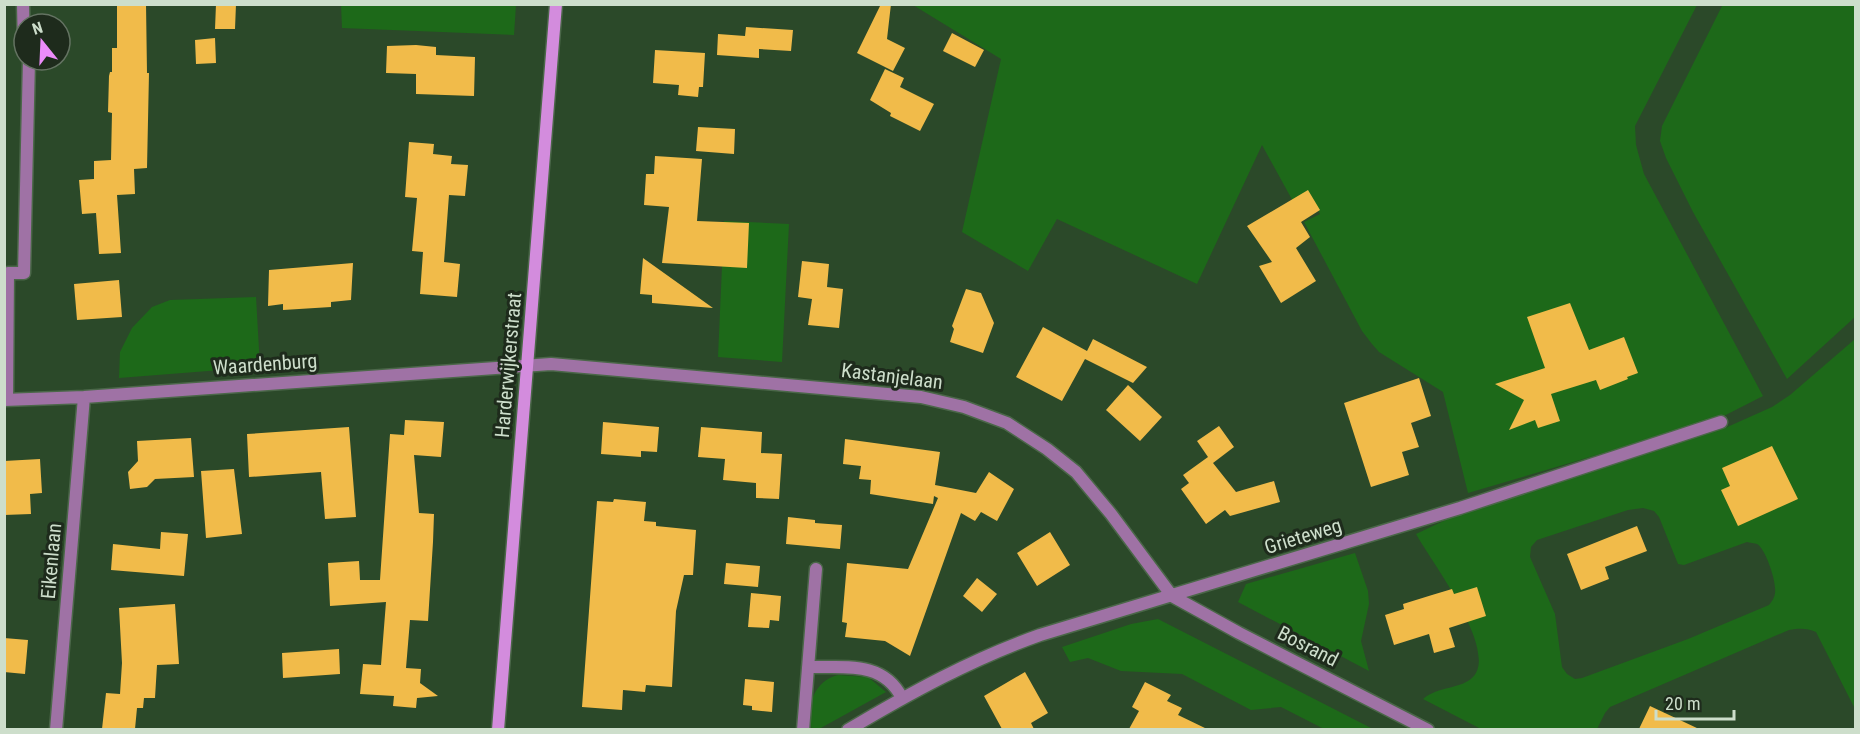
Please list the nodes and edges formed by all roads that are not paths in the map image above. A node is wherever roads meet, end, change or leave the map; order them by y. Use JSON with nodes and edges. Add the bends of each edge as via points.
{"nodes":[{"id":1,"x":556,"y":4,"type":"edge"},
{"id":2,"x":29,"y":72,"type":"edge"},
{"id":3,"x":528,"y":366,"type":"junction"},
{"id":4,"x":84,"y":397,"type":"junction"},
{"id":5,"x":5,"y":400,"type":"edge"},
{"id":6,"x":1720,"y":422,"type":"dead end"},
{"id":7,"x":816,"y":569,"type":"dead end"},
{"id":8,"x":1172,"y":596,"type":"junction"},
{"id":9,"x":808,"y":667,"type":"junction"},
{"id":10,"x":902,"y":698,"type":"junction"},
{"id":11,"x":56,"y":729,"type":"edge"},
{"id":12,"x":498,"y":729,"type":"edge"},
{"id":13,"x":803,"y":729,"type":"edge"},
{"id":14,"x":848,"y":729,"type":"edge"},
{"id":15,"x":1428,"y":729,"type":"edge"}],
"edges":[{"from":1,"to":3,"type":"main road","name":"Harderwijkerstraat"},
{"from":2,"to":5,"type":"street","via":[[24,273],[8,273]]},
{"from":3,"to":4,"type":"street","name":"Waardenburg"},
{"from":3,"to":8,"type":"street","name":"Kastanjelaan","via":[[551,364],[921,397],[964,406],[1007,423],[1076,472]]},
{"from":3,"to":12,"type":"main road","name":"Harderwijkerstraat"},
{"from":4,"to":5,"type":"street","name":"Waardenburg"},
{"from":4,"to":11,"type":"street","name":"Eikenlaan"},
{"from":6,"to":8,"type":"street","name":"Grieteweg","via":[[1460,508]]},
{"from":7,"to":9,"type":"street"},
{"from":8,"to":10,"type":"street","name":"Grieteweg","via":[[1011,645]]},
{"from":8,"to":15,"type":"street","name":"Bosrand"},
{"from":9,"to":10,"type":"street","via":[[877,671],[890,679]]},
{"from":9,"to":13,"type":"street"},
{"from":10,"to":14,"type":"street","name":"Grieteweg"}]}
